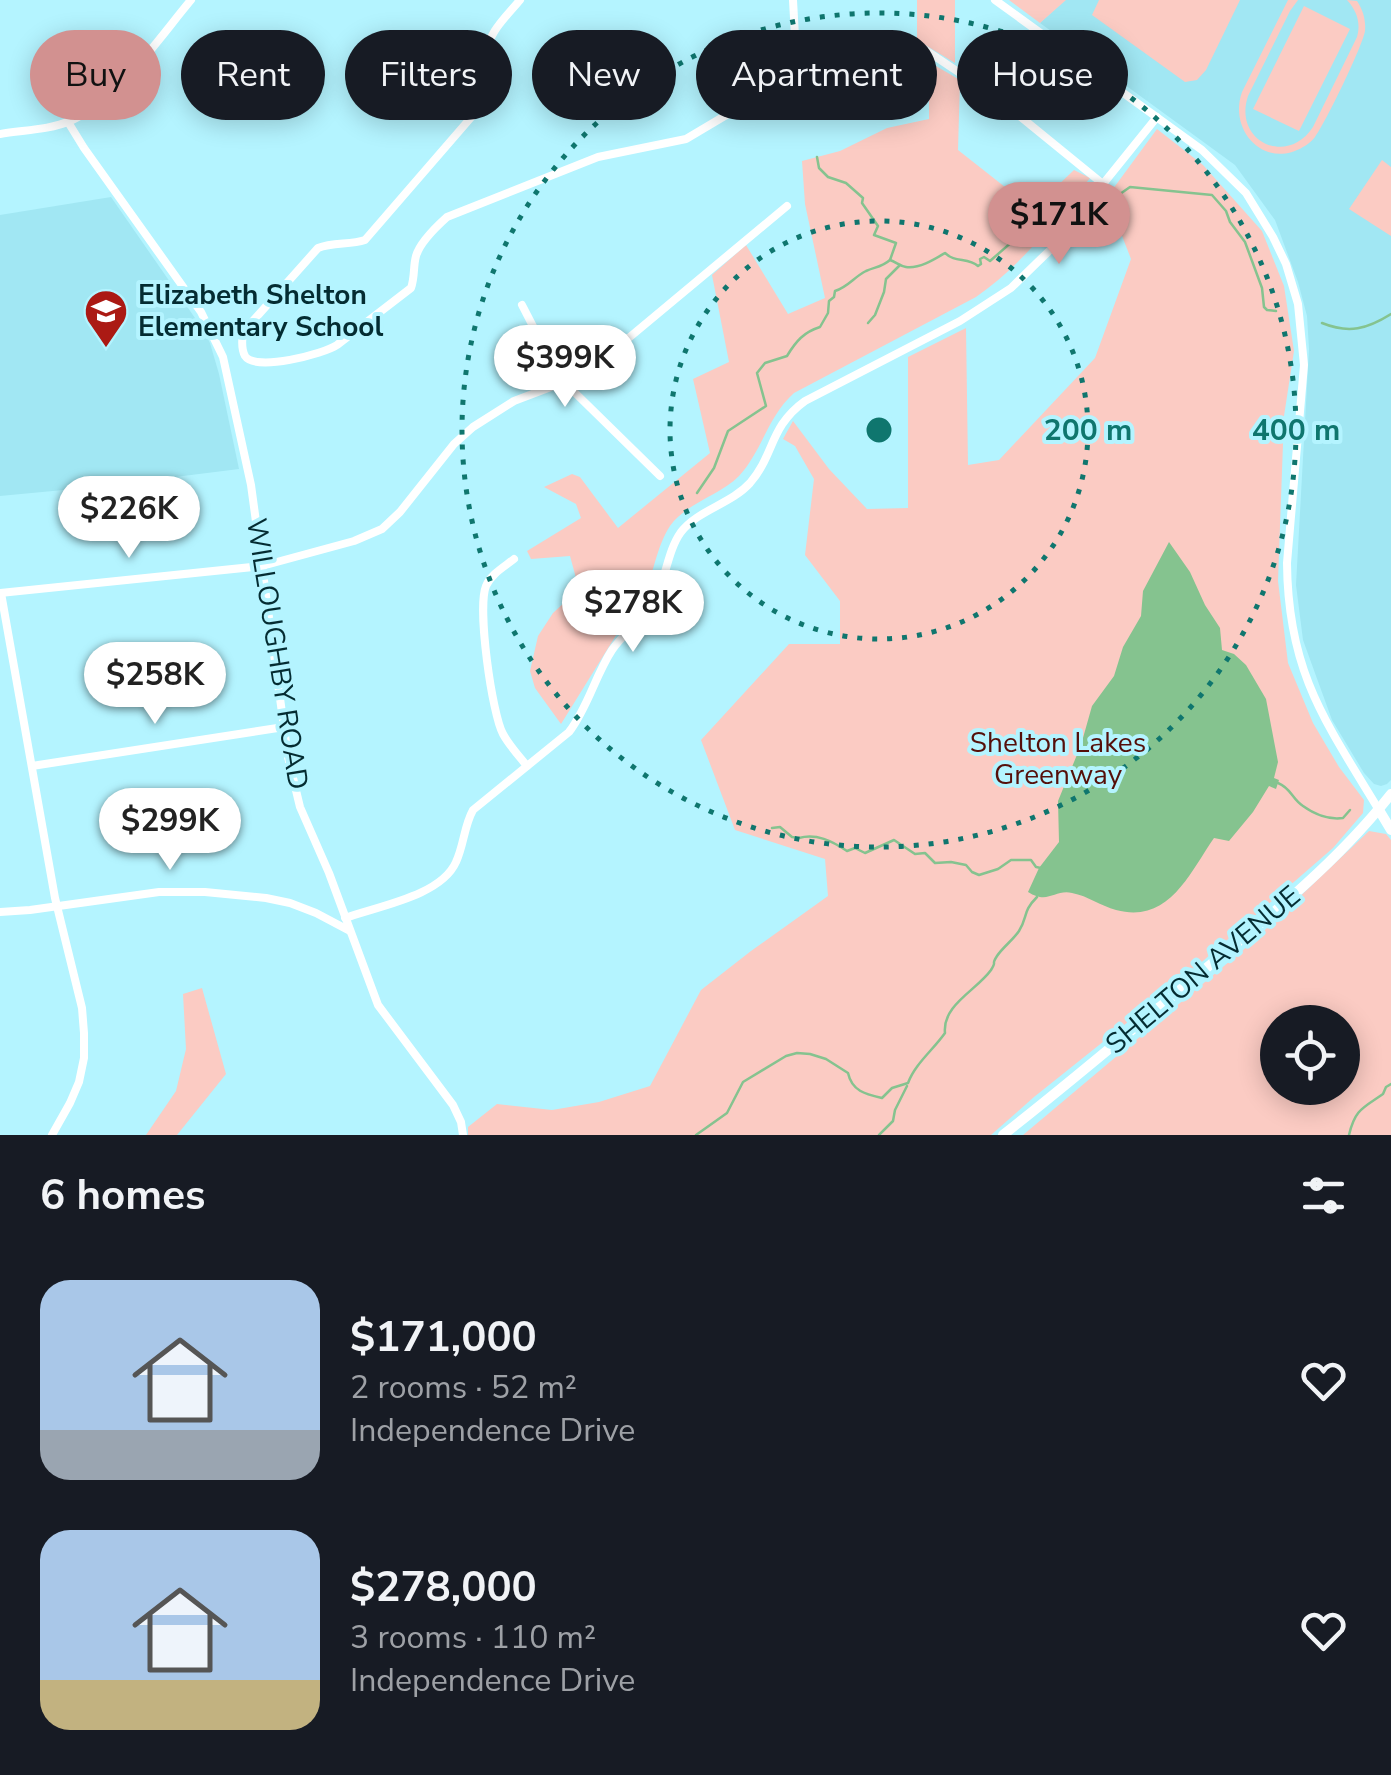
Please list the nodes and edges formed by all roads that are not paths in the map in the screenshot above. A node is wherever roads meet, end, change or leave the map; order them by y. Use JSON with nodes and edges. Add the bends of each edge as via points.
{"nodes":[{"id":1,"x":191,"y":0,"type":"edge"},
{"id":2,"x":520,"y":0,"type":"edge"},
{"id":3,"x":794,"y":0,"type":"edge"},
{"id":4,"x":995,"y":0,"type":"edge"},
{"id":5,"x":937,"y":58,"type":"edge"},
{"id":6,"x":1157,"y":117,"type":"junction"},
{"id":7,"x":68,"y":122,"type":"junction"},
{"id":8,"x":0,"y":134,"type":"edge"},
{"id":9,"x":1103,"y":184,"type":"junction"},
{"id":10,"x":787,"y":206,"type":"dead end"},
{"id":11,"x":522,"y":306,"type":"dead end"},
{"id":12,"x":564,"y":382,"type":"junction"},
{"id":13,"x":660,"y":476,"type":"dead end"},
{"id":14,"x":514,"y":560,"type":"dead end"},
{"id":15,"x":262,"y":566,"type":"junction"},
{"id":16,"x":0,"y":593,"type":"edge"},
{"id":17,"x":284,"y":727,"type":"junction"},
{"id":18,"x":32,"y":766,"type":"junction"},
{"id":19,"x":526,"y":766,"type":"junction"},
{"id":20,"x":1391,"y":794,"type":"edge"},
{"id":21,"x":1378,"y":810,"type":"junction"},
{"id":22,"x":1391,"y":830,"type":"edge"},
{"id":23,"x":57,"y":906,"type":"junction"},
{"id":24,"x":0,"y":912,"type":"edge"},
{"id":25,"x":344,"y":914,"type":"junction"},
{"id":26,"x":326,"y":918,"type":"junction"},
{"id":27,"x":350,"y":931,"type":"junction"},
{"id":28,"x":52,"y":1135,"type":"edge"},
{"id":29,"x":463,"y":1135,"type":"edge"},
{"id":30,"x":1003,"y":1135,"type":"edge"}],
"edges":[{"from":1,"to":7,"type":"street","via":[[124,81]]},
{"from":2,"to":3,"type":"street","via":[[491,35],[487,99],[366,240],[318,248],[243,332],[244,356],[266,363],[326,352],[410,288],[416,253],[448,217],[598,158],[686,139],[760,96],[792,71]]},
{"from":4,"to":6,"type":"street"},
{"from":5,"to":9,"type":"street"},
{"from":6,"to":9,"type":"street"},
{"from":6,"to":21,"type":"street","via":[[1246,193],[1290,276],[1304,365],[1287,563],[1296,649],[1316,706]]},
{"from":7,"to":8,"type":"street"},
{"from":7,"to":15,"type":"street","name":"WILLOUGHBY ROAD","via":[[219,345],[248,467]]},
{"from":9,"to":19,"type":"street","via":[[1049,251],[998,298],[788,414],[750,483],[681,532],[653,604],[609,656],[581,715]]},
{"from":10,"to":12,"type":"street","via":[[619,346]]},
{"from":11,"to":12,"type":"street"},
{"from":12,"to":13,"type":"street"},
{"from":12,"to":15,"type":"street","via":[[514,401],[473,427],[382,528]]},
{"from":14,"to":19,"type":"street","via":[[486,586],[483,626],[502,732]]},
{"from":15,"to":16,"type":"street"},
{"from":15,"to":17,"type":"street","name":"WILLOUGHBY ROAD"},
{"from":16,"to":18,"type":"street"},
{"from":17,"to":18,"type":"street"},
{"from":17,"to":25,"type":"street","name":"WILLOUGHBY ROAD","via":[[297,797]]},
{"from":18,"to":23,"type":"street"},
{"from":19,"to":25,"type":"street","via":[[473,810],[444,880]]},
{"from":20,"to":21,"type":"main road","name":"SHELTON AVENUE"},
{"from":21,"to":22,"type":"main road"},
{"from":21,"to":30,"type":"main road","name":"SHELTON AVENUE","via":[[1284,905]]},
{"from":23,"to":24,"type":"street"},
{"from":23,"to":26,"type":"street","via":[[180,891],[279,900]]},
{"from":23,"to":28,"type":"street","via":[[82,1008],[84,1058]]},
{"from":25,"to":26,"type":"street"},
{"from":25,"to":27,"type":"street","name":"WILLOUGHBY ROAD"},
{"from":26,"to":27,"type":"street"},
{"from":27,"to":29,"type":"street","name":"WILLOUGHBY ROAD","via":[[378,1005],[453,1105]]}]}
